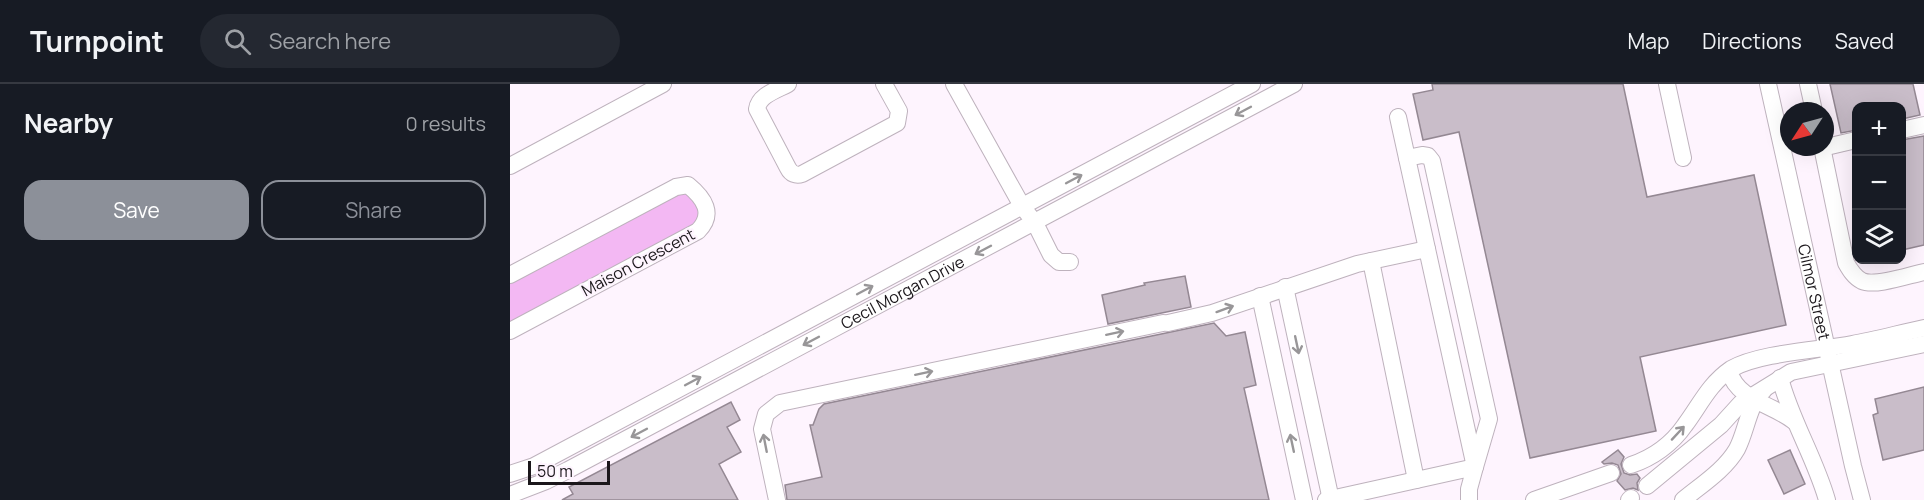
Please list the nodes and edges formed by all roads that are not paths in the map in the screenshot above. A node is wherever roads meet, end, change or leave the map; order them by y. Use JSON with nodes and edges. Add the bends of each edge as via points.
{"nodes":[{"id":1,"x":663,"y":84,"type":"edge"},
{"id":2,"x":788,"y":84,"type":"edge"},
{"id":3,"x":884,"y":84,"type":"edge"},
{"id":4,"x":954,"y":84,"type":"edge"},
{"id":5,"x":1252,"y":84,"type":"edge"},
{"id":6,"x":1294,"y":84,"type":"edge"},
{"id":7,"x":1667,"y":84,"type":"edge"},
{"id":8,"x":1768,"y":84,"type":"edge"},
{"id":9,"x":1808,"y":84,"type":"edge"},
{"id":10,"x":1812,"y":102,"type":"edge"},
{"id":11,"x":1398,"y":117,"type":"dead end"},
{"id":12,"x":1924,"y":125,"type":"edge"},
{"id":13,"x":1906,"y":129,"type":"edge"},
{"id":14,"x":1852,"y":141,"type":"edge"},
{"id":15,"x":1834,"y":145,"type":"edge"},
{"id":16,"x":1824,"y":156,"type":"edge"},
{"id":17,"x":1407,"y":158,"type":"junction"},
{"id":18,"x":1683,"y":158,"type":"dead end"},
{"id":19,"x":510,"y":166,"type":"edge"},
{"id":20,"x":1022,"y":206,"type":"junction"},
{"id":21,"x":1035,"y":223,"type":"junction"},
{"id":22,"x":1427,"y":249,"type":"junction"},
{"id":23,"x":1371,"y":261,"type":"junction"},
{"id":24,"x":1070,"y":262,"type":"dead end"},
{"id":25,"x":1924,"y":272,"type":"edge"},
{"id":26,"x":510,"y":274,"type":"edge"},
{"id":27,"x":1285,"y":287,"type":"junction"},
{"id":28,"x":1260,"y":296,"type":"junction"},
{"id":29,"x":1924,"y":328,"type":"edge"},
{"id":30,"x":510,"y":331,"type":"edge"},
{"id":31,"x":1924,"y":344,"type":"edge"},
{"id":32,"x":1828,"y":356,"type":"junction"},
{"id":33,"x":1729,"y":371,"type":"junction"},
{"id":34,"x":1780,"y":378,"type":"junction"},
{"id":35,"x":1757,"y":395,"type":"junction"},
{"id":36,"x":1797,"y":423,"type":"junction"},
{"id":37,"x":1630,"y":465,"type":"dead end"},
{"id":38,"x":1475,"y":467,"type":"junction"},
{"id":39,"x":1611,"y":473,"type":"dead end"},
{"id":40,"x":510,"y":474,"type":"edge"},
{"id":41,"x":1416,"y":480,"type":"junction"},
{"id":42,"x":1647,"y":486,"type":"dead end"},
{"id":43,"x":510,"y":495,"type":"edge"},
{"id":44,"x":777,"y":500,"type":"edge"},
{"id":45,"x":1304,"y":500,"type":"edge"},
{"id":46,"x":1329,"y":500,"type":"edge"},
{"id":47,"x":1469,"y":500,"type":"edge"},
{"id":48,"x":1534,"y":500,"type":"edge"},
{"id":49,"x":1683,"y":500,"type":"edge"},
{"id":50,"x":1827,"y":500,"type":"edge"},
{"id":51,"x":1862,"y":500,"type":"edge"}],
"edges":[{"from":1,"to":19,"type":"street"},
{"from":2,"to":3,"type":"street","via":[[762,98],[757,109],[791,173],[797,175],[897,123],[899,111]]},
{"from":4,"to":20,"type":"street"},
{"from":20,"to":5,"type":"street","name":"Cecil Morgan Drive","one_way":true},
{"from":6,"to":21,"type":"street","name":"Cecil Morgan Drive","one_way":true},
{"from":7,"to":18,"type":"street"},
{"from":8,"to":32,"type":"street","name":"Cilmor Street"},
{"from":9,"to":10,"type":"street"},
{"from":11,"to":17,"type":"street"},
{"from":12,"to":13,"type":"street"},
{"from":14,"to":15,"type":"street"},
{"from":16,"to":25,"type":"street","via":[[1846,262],[1852,274],[1872,283]]},
{"from":17,"to":22,"type":"street"},
{"from":17,"to":38,"type":"street","via":[[1428,156],[1437,183],[1488,419]]},
{"from":20,"to":21,"type":"street"},
{"from":40,"to":20,"type":"street","name":"Cecil Morgan Drive","one_way":true,"via":[[534,466]]},
{"from":21,"to":24,"type":"street","via":[[1055,260]]},
{"from":21,"to":43,"type":"street","name":"Cecil Morgan Drive","one_way":true,"via":[[560,474]]},
{"from":22,"to":23,"type":"street"},
{"from":22,"to":38,"type":"street"},
{"from":23,"to":27,"type":"street"},
{"from":23,"to":41,"type":"street"},
{"from":26,"to":30,"type":"street","name":"Maison Crescent","via":[[676,187],[688,185],[698,192],[708,211],[706,223],[698,231]]},
{"from":27,"to":28,"type":"street"},
{"from":27,"to":46,"type":"street","one_way":true},
{"from":44,"to":28,"type":"street","one_way":true,"via":[[762,429],[766,414],[780,403],[1212,313]]},
{"from":45,"to":28,"type":"street","one_way":true},
{"from":29,"to":32,"type":"street"},
{"from":31,"to":32,"type":"street"},
{"from":32,"to":33,"type":"street","via":[[1760,358]]},
{"from":32,"to":34,"type":"street"},
{"from":32,"to":51,"type":"street","name":"Cilmor Street"},
{"from":33,"to":35,"type":"street","via":[[1738,388]]},
{"from":37,"to":33,"type":"street","one_way":true,"via":[[1648,459],[1664,447],[1685,426],[1708,389]]},
{"from":34,"to":35,"type":"street"},
{"from":34,"to":36,"type":"street"},
{"from":35,"to":36,"type":"street"},
{"from":35,"to":42,"type":"street"},
{"from":35,"to":49,"type":"street","via":[[1731,457]]},
{"from":36,"to":50,"type":"street"},
{"from":38,"to":41,"type":"street"},
{"from":38,"to":47,"type":"street"},
{"from":39,"to":48,"type":"street"},
{"from":41,"to":46,"type":"street"}]}
